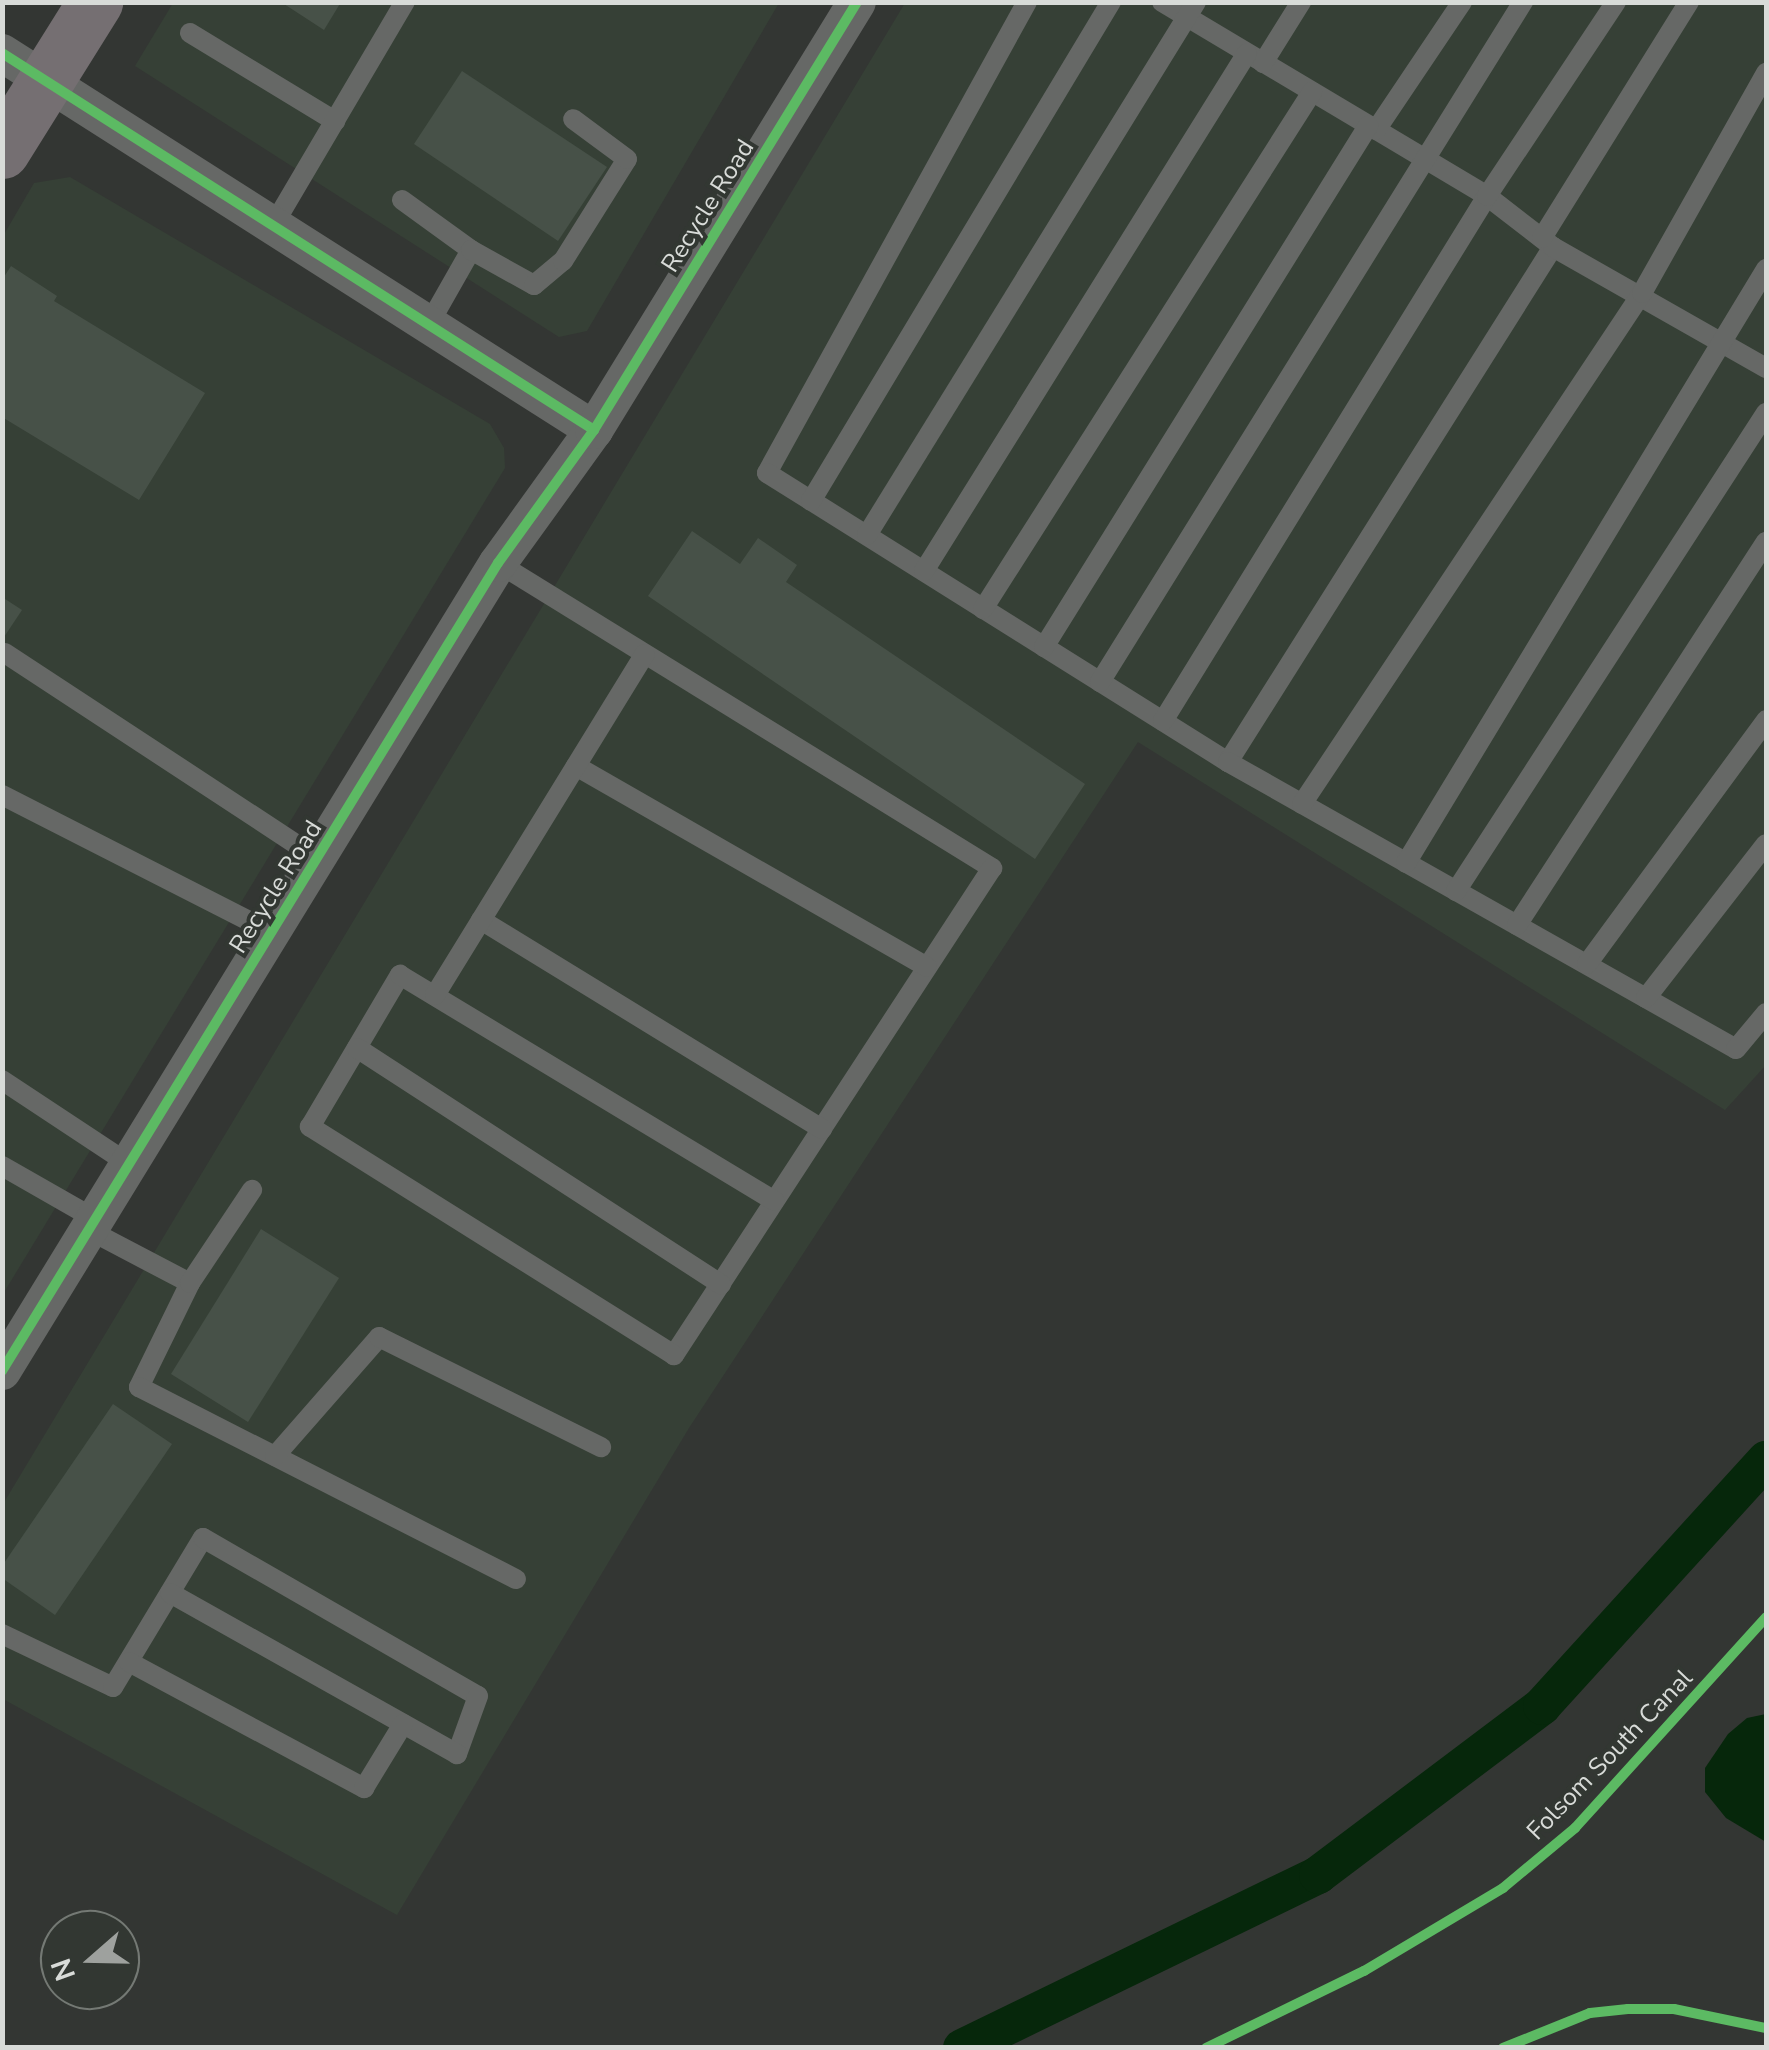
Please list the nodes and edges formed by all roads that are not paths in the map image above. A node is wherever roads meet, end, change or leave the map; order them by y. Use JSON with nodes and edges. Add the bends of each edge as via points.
{"nodes":[{"id":1,"x":94,"y":2,"type":"edge"},
{"id":2,"x":405,"y":2,"type":"edge"},
{"id":3,"x":857,"y":2,"type":"edge"},
{"id":4,"x":1028,"y":2,"type":"edge"},
{"id":5,"x":1111,"y":2,"type":"edge"},
{"id":6,"x":1162,"y":2,"type":"edge"},
{"id":7,"x":1301,"y":2,"type":"edge"},
{"id":8,"x":1462,"y":2,"type":"edge"},
{"id":9,"x":1523,"y":2,"type":"edge"},
{"id":10,"x":1616,"y":2,"type":"edge"},
{"id":11,"x":1689,"y":2,"type":"edge"},
{"id":12,"x":1191,"y":10,"type":"edge"},
{"id":13,"x":190,"y":33,"type":"dead end"},
{"id":14,"x":1255,"y":58,"type":"junction"},
{"id":15,"x":25,"y":66,"type":"edge"},
{"id":16,"x":1766,"y":72,"type":"edge"},
{"id":17,"x":1312,"y":92,"type":"junction"},
{"id":18,"x":335,"y":120,"type":"junction"},
{"id":19,"x":573,"y":120,"type":"dead end"},
{"id":20,"x":1372,"y":128,"type":"junction"},
{"id":21,"x":2,"y":151,"type":"edge"},
{"id":22,"x":1422,"y":157,"type":"junction"},
{"id":23,"x":1486,"y":196,"type":"junction"},
{"id":24,"x":402,"y":200,"type":"dead end"},
{"id":25,"x":274,"y":224,"type":"junction"},
{"id":26,"x":1547,"y":243,"type":"junction"},
{"id":27,"x":471,"y":250,"type":"junction"},
{"id":28,"x":1766,"y":268,"type":"edge"},
{"id":29,"x":1642,"y":294,"type":"junction"},
{"id":30,"x":428,"y":324,"type":"junction"},
{"id":31,"x":1723,"y":340,"type":"junction"},
{"id":32,"x":1766,"y":368,"type":"edge"},
{"id":33,"x":1766,"y":414,"type":"edge"},
{"id":34,"x":594,"y":430,"type":"junction"},
{"id":35,"x":811,"y":501,"type":"junction"},
{"id":36,"x":866,"y":535,"type":"junction"},
{"id":37,"x":1766,"y":542,"type":"edge"},
{"id":38,"x":498,"y":563,"type":"junction"},
{"id":39,"x":924,"y":572,"type":"junction"},
{"id":40,"x":984,"y":608,"type":"junction"},
{"id":41,"x":1044,"y":647,"type":"junction"},
{"id":42,"x":5,"y":653,"type":"edge"},
{"id":43,"x":645,"y":654,"type":"junction"},
{"id":44,"x":1100,"y":682,"type":"junction"},
{"id":45,"x":1766,"y":720,"type":"edge"},
{"id":46,"x":1163,"y":721,"type":"junction"},
{"id":47,"x":1228,"y":762,"type":"junction"},
{"id":48,"x":576,"y":766,"type":"junction"},
{"id":49,"x":2,"y":795,"type":"edge"},
{"id":50,"x":1302,"y":804,"type":"junction"},
{"id":51,"x":1766,"y":844,"type":"edge"},
{"id":52,"x":317,"y":858,"type":"junction"},
{"id":53,"x":1406,"y":863,"type":"junction"},
{"id":54,"x":1456,"y":891,"type":"junction"},
{"id":55,"x":481,"y":920,"type":"junction"},
{"id":56,"x":1517,"y":925,"type":"junction"},
{"id":57,"x":272,"y":932,"type":"junction"},
{"id":58,"x":1587,"y":964,"type":"junction"},
{"id":59,"x":927,"y":967,"type":"junction"},
{"id":60,"x":435,"y":995,"type":"junction"},
{"id":61,"x":1646,"y":998,"type":"junction"},
{"id":62,"x":1766,"y":1013,"type":"edge"},
{"id":63,"x":357,"y":1048,"type":"junction"},
{"id":64,"x":2,"y":1080,"type":"edge"},
{"id":65,"x":822,"y":1128,"type":"junction"},
{"id":66,"x":129,"y":1164,"type":"junction"},
{"id":67,"x":2,"y":1166,"type":"edge"},
{"id":68,"x":252,"y":1190,"type":"dead end"},
{"id":69,"x":774,"y":1201,"type":"junction"},
{"id":70,"x":92,"y":1225,"type":"junction"},
{"id":71,"x":190,"y":1283,"type":"junction"},
{"id":72,"x":720,"y":1284,"type":"junction"},
{"id":73,"x":2,"y":1371,"type":"edge"},
{"id":74,"x":601,"y":1447,"type":"dead end"},
{"id":75,"x":275,"y":1456,"type":"junction"},
{"id":76,"x":516,"y":1579,"type":"dead end"},
{"id":77,"x":170,"y":1594,"type":"junction"},
{"id":78,"x":2,"y":1634,"type":"edge"},
{"id":79,"x":128,"y":1662,"type":"junction"},
{"id":80,"x":403,"y":1724,"type":"junction"}],
"edges":[{"from":1,"to":15,"type":"main road"},
{"from":2,"to":18,"type":"lane"},
{"from":3,"to":34,"type":"street","name":"Recycle Road"},
{"from":4,"to":35,"type":"lane","via":[[767,473]]},
{"from":5,"to":35,"type":"lane"},
{"from":6,"to":12,"type":"lane"},
{"from":7,"to":14,"type":"lane"},
{"from":8,"to":20,"type":"lane"},
{"from":9,"to":22,"type":"lane"},
{"from":10,"to":23,"type":"lane"},
{"from":11,"to":26,"type":"lane"},
{"from":12,"to":14,"type":"lane"},
{"from":12,"to":36,"type":"lane"},
{"from":13,"to":18,"type":"lane"},
{"from":14,"to":17,"type":"lane"},
{"from":14,"to":39,"type":"lane"},
{"from":15,"to":21,"type":"main road"},
{"from":15,"to":25,"type":"street"},
{"from":16,"to":29,"type":"lane"},
{"from":17,"to":20,"type":"lane"},
{"from":17,"to":40,"type":"lane"},
{"from":18,"to":25,"type":"lane"},
{"from":19,"to":27,"type":"lane","via":[[627,160],[563,261],[534,285]]},
{"from":20,"to":22,"type":"lane"},
{"from":20,"to":41,"type":"lane"},
{"from":22,"to":23,"type":"lane"},
{"from":22,"to":44,"type":"lane"},
{"from":23,"to":26,"type":"lane"},
{"from":23,"to":46,"type":"lane"},
{"from":24,"to":27,"type":"lane"},
{"from":25,"to":30,"type":"street"},
{"from":26,"to":29,"type":"lane"},
{"from":26,"to":47,"type":"lane"},
{"from":27,"to":30,"type":"lane"},
{"from":28,"to":31,"type":"lane"},
{"from":29,"to":31,"type":"lane"},
{"from":29,"to":50,"type":"lane"},
{"from":30,"to":34,"type":"street"},
{"from":31,"to":32,"type":"lane"},
{"from":31,"to":53,"type":"lane"},
{"from":33,"to":54,"type":"lane"},
{"from":34,"to":38,"type":"street","name":"Recycle Road"},
{"from":35,"to":36,"type":"lane"},
{"from":36,"to":39,"type":"lane"},
{"from":37,"to":56,"type":"lane"},
{"from":38,"to":43,"type":"lane"},
{"from":38,"to":52,"type":"street","name":"Recycle Road"},
{"from":39,"to":40,"type":"lane"},
{"from":40,"to":41,"type":"lane"},
{"from":41,"to":44,"type":"lane"},
{"from":42,"to":52,"type":"lane"},
{"from":43,"to":48,"type":"lane"},
{"from":43,"to":59,"type":"lane","via":[[992,868]]},
{"from":44,"to":46,"type":"lane"},
{"from":45,"to":58,"type":"lane"},
{"from":46,"to":47,"type":"lane"},
{"from":47,"to":50,"type":"lane"},
{"from":48,"to":55,"type":"lane"},
{"from":48,"to":59,"type":"lane"},
{"from":49,"to":57,"type":"lane"},
{"from":50,"to":53,"type":"lane"},
{"from":51,"to":61,"type":"lane"},
{"from":52,"to":57,"type":"street","name":"Recycle Road"},
{"from":53,"to":54,"type":"lane"},
{"from":54,"to":56,"type":"lane"},
{"from":55,"to":60,"type":"lane"},
{"from":55,"to":65,"type":"lane"},
{"from":56,"to":58,"type":"lane"},
{"from":57,"to":66,"type":"street","name":"Recycle Road"},
{"from":58,"to":61,"type":"lane"},
{"from":59,"to":65,"type":"lane"},
{"from":60,"to":63,"type":"lane","via":[[400,974]]},
{"from":60,"to":69,"type":"lane"},
{"from":61,"to":62,"type":"lane","via":[[1736,1049]]},
{"from":63,"to":72,"type":"lane"},
{"from":63,"to":72,"type":"lane","via":[[310,1127],[674,1355]]},
{"from":64,"to":66,"type":"lane"},
{"from":65,"to":69,"type":"lane"},
{"from":66,"to":70,"type":"street","name":"Recycle Road"},
{"from":67,"to":70,"type":"lane"},
{"from":68,"to":71,"type":"lane"},
{"from":69,"to":72,"type":"lane"},
{"from":70,"to":71,"type":"lane"},
{"from":70,"to":73,"type":"street","name":"Recycle Road"},
{"from":71,"to":75,"type":"lane","via":[[140,1387]]},
{"from":74,"to":75,"type":"lane","via":[[379,1336]]},
{"from":75,"to":76,"type":"lane"},
{"from":77,"to":79,"type":"lane"},
{"from":77,"to":80,"type":"lane"},
{"from":77,"to":80,"type":"lane","via":[[203,1538],[478,1696],[457,1754]]},
{"from":78,"to":79,"type":"lane","via":[[114,1687]]},
{"from":79,"to":80,"type":"lane","via":[[364,1788]]}]}
